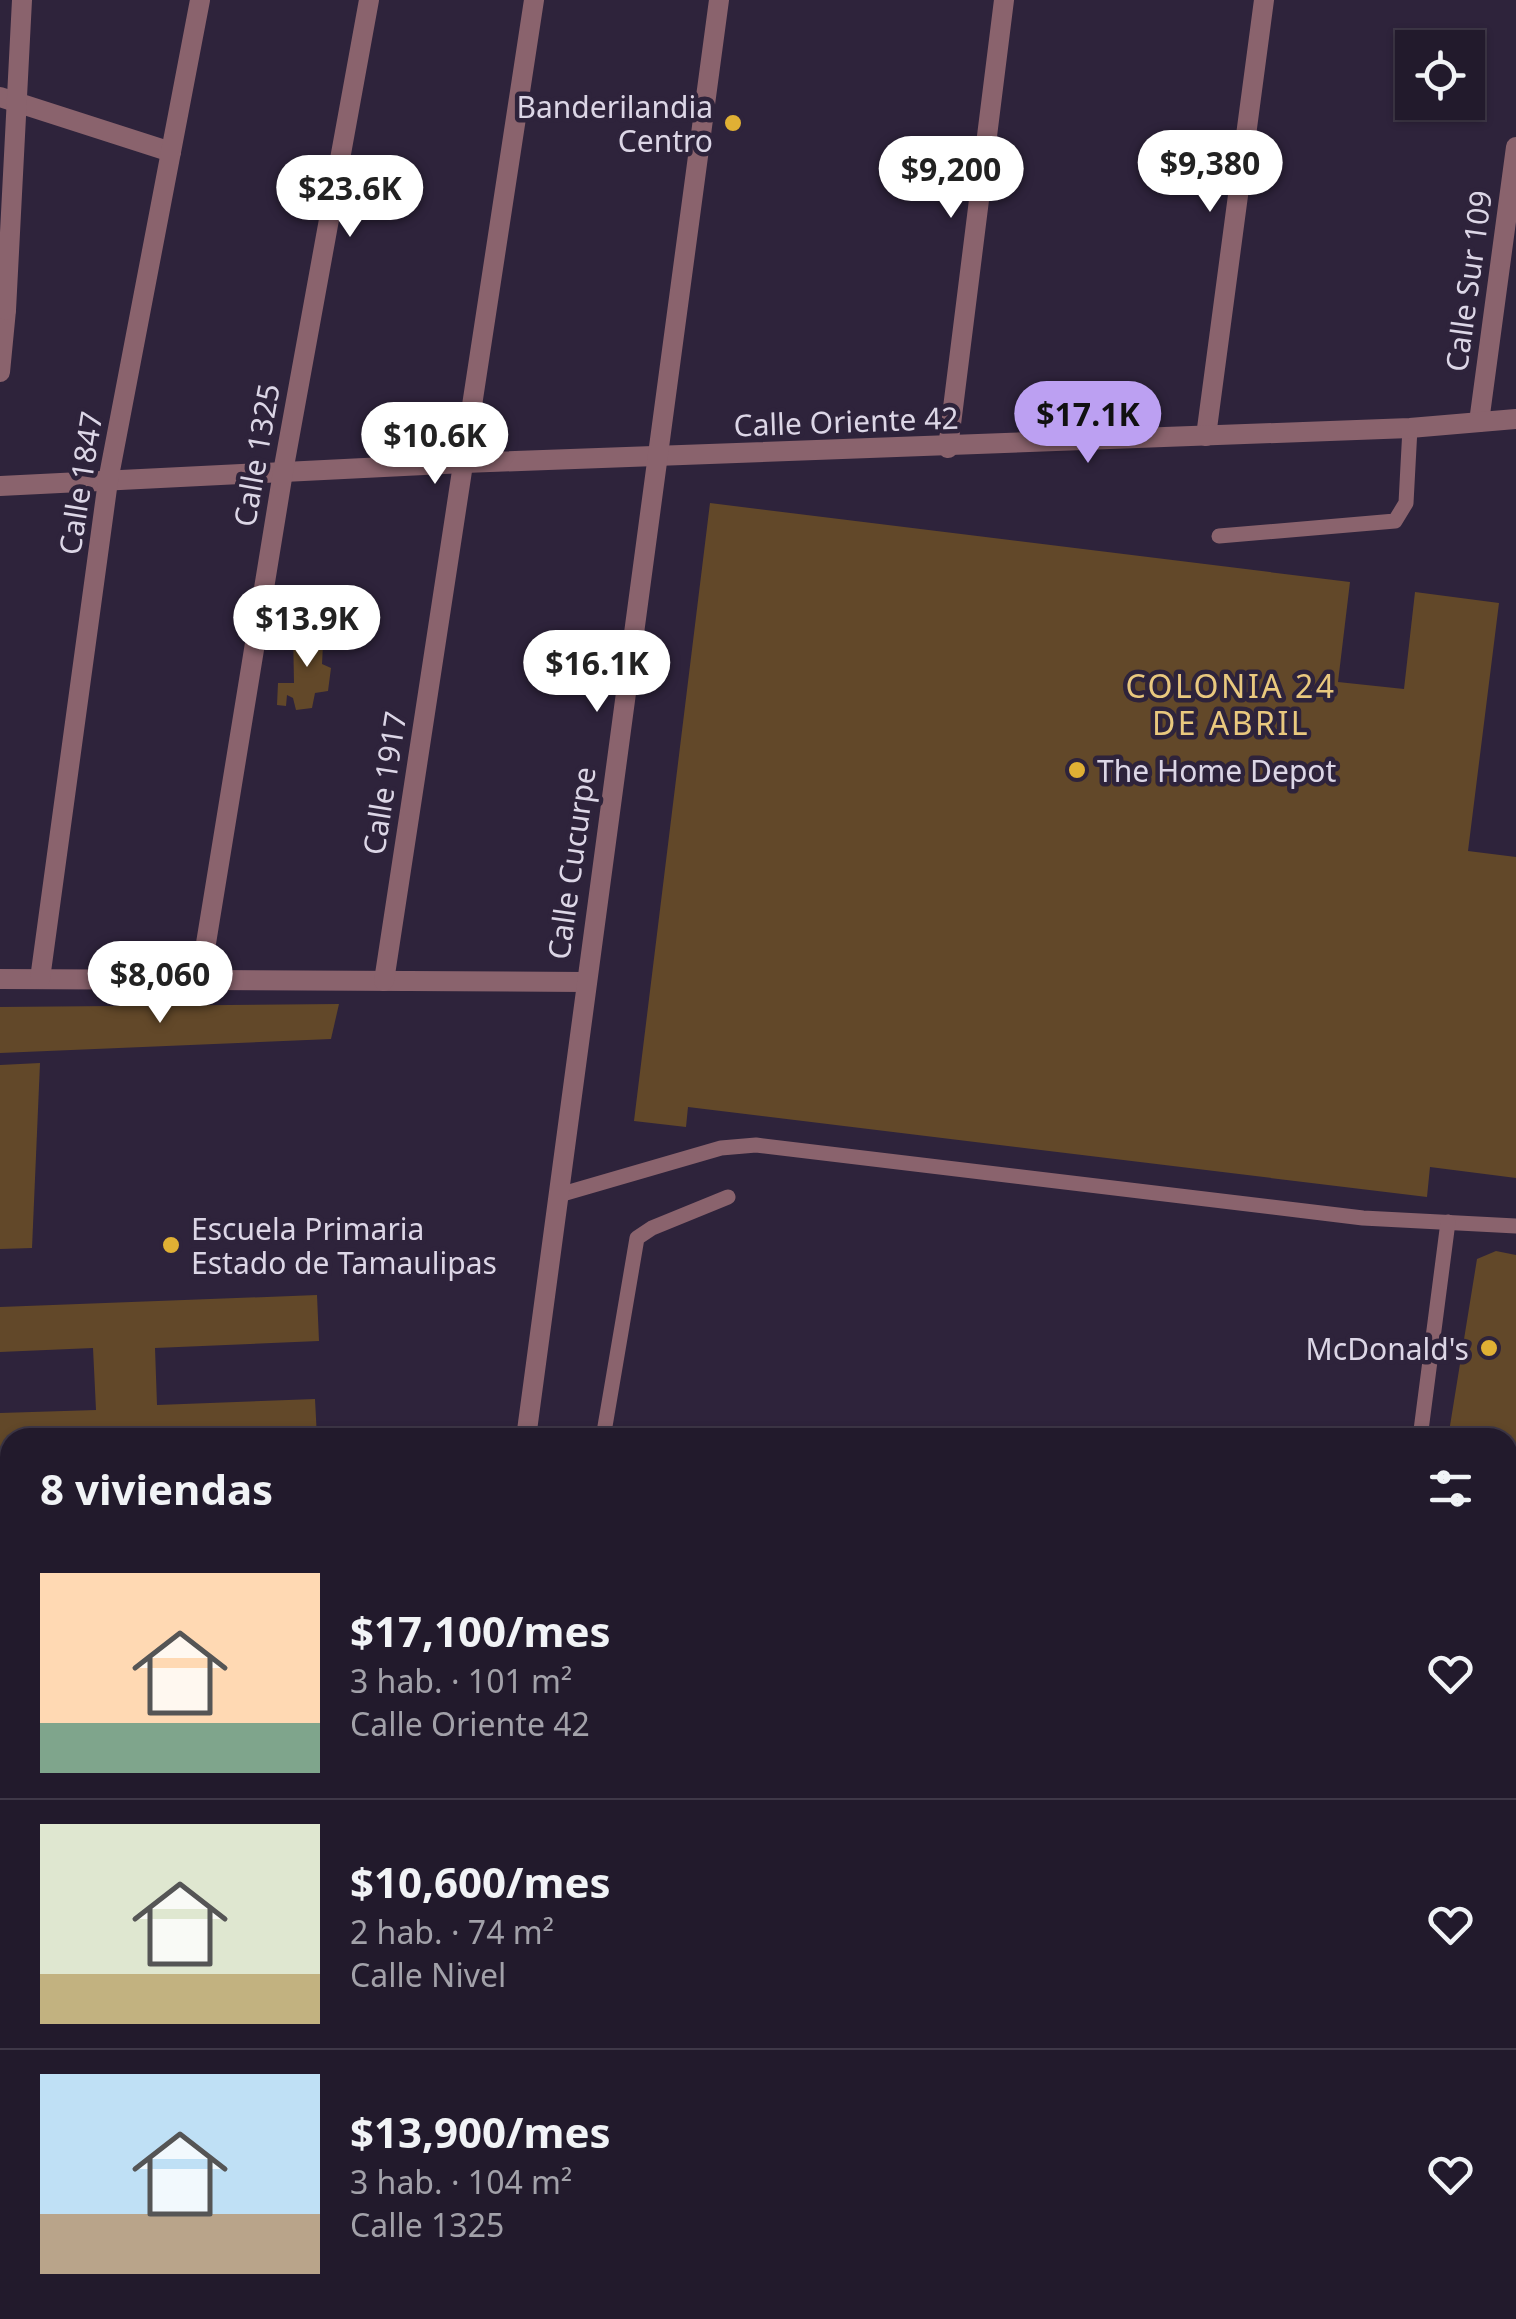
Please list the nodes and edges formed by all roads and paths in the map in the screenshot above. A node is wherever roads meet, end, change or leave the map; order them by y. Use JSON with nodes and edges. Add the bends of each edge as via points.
{"nodes":[{"id":1,"x":22,"y":0,"type":"edge"},
{"id":2,"x":200,"y":0,"type":"edge"},
{"id":3,"x":368,"y":0,"type":"edge"},
{"id":4,"x":534,"y":0,"type":"edge"},
{"id":5,"x":720,"y":0,"type":"edge"},
{"id":6,"x":1004,"y":0,"type":"edge"},
{"id":7,"x":1264,"y":0,"type":"edge"},
{"id":8,"x":8,"y":98,"type":"edge"},
{"id":9,"x":1516,"y":148,"type":"edge"},
{"id":10,"x":171,"y":152,"type":"junction"},
{"id":11,"x":0,"y":372,"type":"edge"},
{"id":12,"x":1516,"y":420,"type":"edge"},
{"id":13,"x":1479,"y":422,"type":"junction"},
{"id":14,"x":1410,"y":428,"type":"junction"},
{"id":15,"x":1206,"y":436,"type":"junction"},
{"id":16,"x":948,"y":448,"type":"junction"},
{"id":17,"x":658,"y":457,"type":"junction"},
{"id":18,"x":464,"y":462,"type":"junction"},
{"id":19,"x":283,"y":472,"type":"junction"},
{"id":20,"x":108,"y":481,"type":"junction"},
{"id":21,"x":0,"y":486,"type":"edge"},
{"id":22,"x":1219,"y":536,"type":"dead end"},
{"id":23,"x":0,"y":979,"type":"edge"},
{"id":24,"x":40,"y":979,"type":"junction"},
{"id":25,"x":200,"y":980,"type":"junction"},
{"id":26,"x":384,"y":981,"type":"junction"},
{"id":27,"x":584,"y":982,"type":"junction"},
{"id":28,"x":559,"y":1196,"type":"junction"},
{"id":29,"x":728,"y":1197,"type":"dead end"},
{"id":30,"x":1448,"y":1222,"type":"junction"},
{"id":31,"x":1516,"y":1226,"type":"edge"},
{"id":32,"x":527,"y":1428,"type":"edge"},
{"id":33,"x":605,"y":1428,"type":"edge"},
{"id":34,"x":1421,"y":1428,"type":"edge"}],
"edges":[{"from":1,"to":8,"type":"street"},
{"from":2,"to":10,"type":"street","name":"Calle 1847"},
{"from":3,"to":19,"type":"street","name":"Calle 1325"},
{"from":4,"to":18,"type":"street","name":"Calle 1917"},
{"from":5,"to":17,"type":"street","name":"Calle Cucurpe"},
{"from":6,"to":16,"type":"street"},
{"from":7,"to":15,"type":"street"},
{"from":8,"to":10,"type":"street"},
{"from":8,"to":11,"type":"street"},
{"from":9,"to":13,"type":"street","name":"Calle Sur 109"},
{"from":10,"to":20,"type":"street","name":"Calle 1847"},
{"from":12,"to":13,"type":"street","name":"Calle Oriente 42"},
{"from":13,"to":14,"type":"street","name":"Calle Oriente 42"},
{"from":14,"to":15,"type":"street","name":"Calle Oriente 42"},
{"from":14,"to":22,"type":"lane","via":[[1406,503],[1395,521]]},
{"from":15,"to":16,"type":"street","name":"Calle Oriente 42"},
{"from":16,"to":17,"type":"street","name":"Calle Oriente 42"},
{"from":17,"to":18,"type":"street","name":"Calle Oriente 42"},
{"from":17,"to":27,"type":"street","name":"Calle Cucurpe"},
{"from":18,"to":19,"type":"street","name":"Calle Oriente 42"},
{"from":18,"to":26,"type":"street","name":"Calle 1917"},
{"from":19,"to":20,"type":"street","name":"Calle Oriente 42"},
{"from":19,"to":25,"type":"street","name":"Calle 1325"},
{"from":20,"to":21,"type":"street","name":"Calle Oriente 42"},
{"from":20,"to":24,"type":"street","name":"Calle 1847"},
{"from":23,"to":24,"type":"street"},
{"from":24,"to":25,"type":"street"},
{"from":25,"to":26,"type":"street"},
{"from":26,"to":27,"type":"street"},
{"from":27,"to":28,"type":"street","name":"Calle Cucurpe"},
{"from":28,"to":30,"type":"lane","via":[[721,1148],[756,1145],[1363,1218]]},
{"from":28,"to":32,"type":"street","name":"Calle Cucurpe"},
{"from":29,"to":33,"type":"lane","via":[[638,1238]]},
{"from":30,"to":31,"type":"lane"},
{"from":30,"to":34,"type":"lane"}]}
